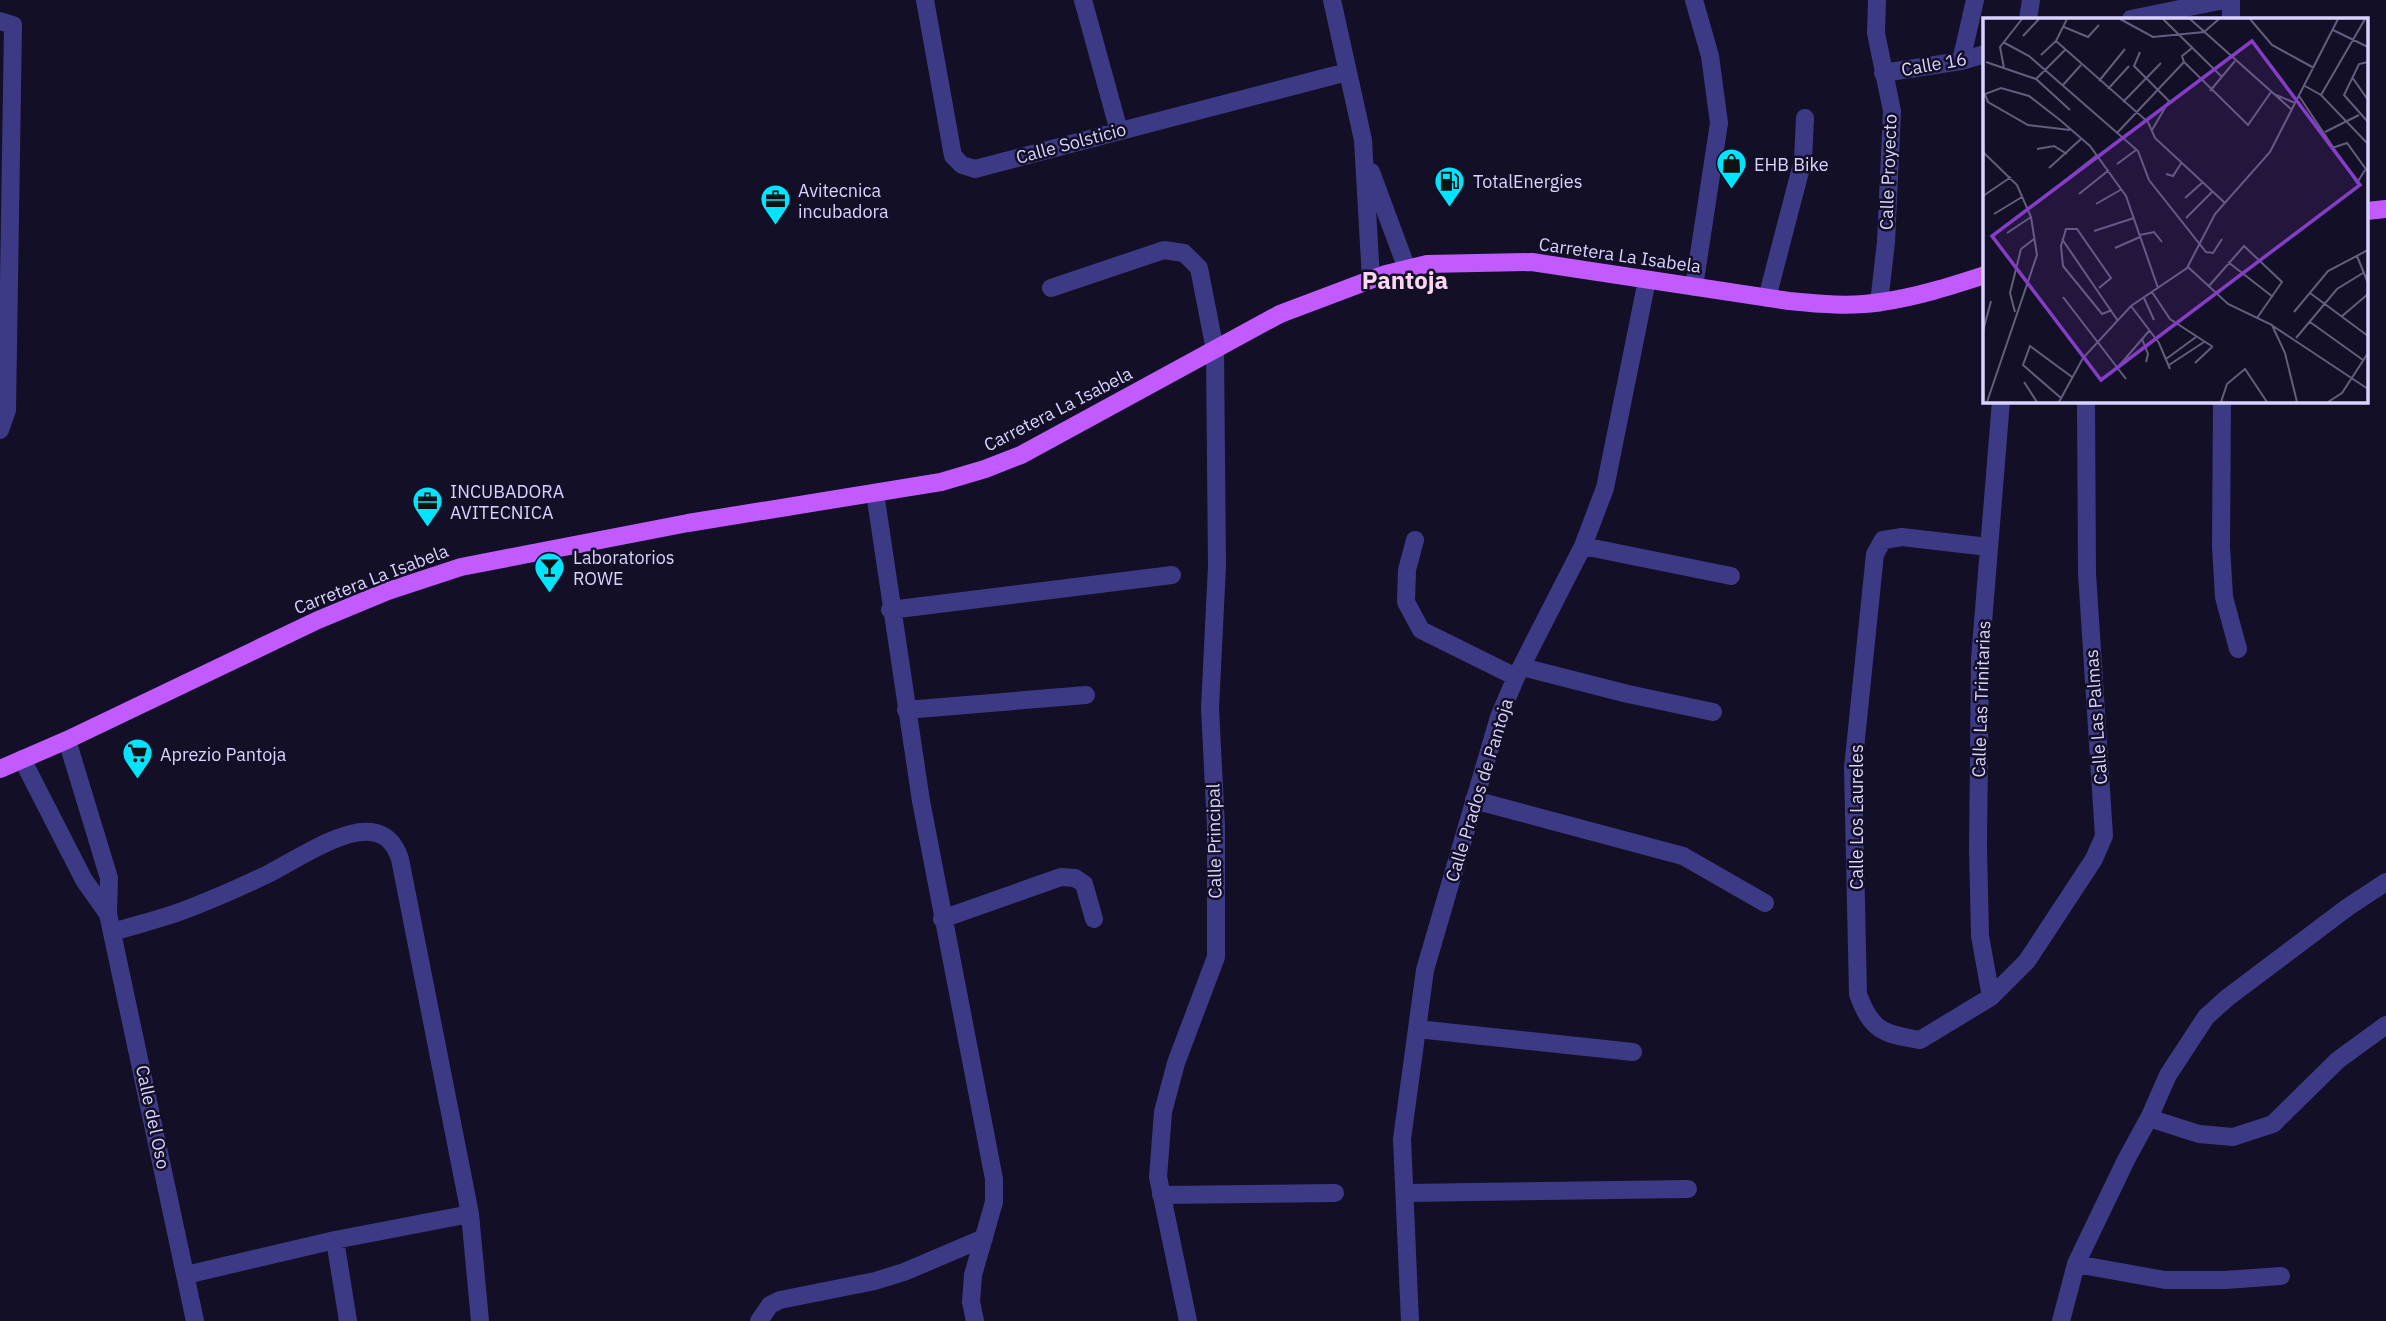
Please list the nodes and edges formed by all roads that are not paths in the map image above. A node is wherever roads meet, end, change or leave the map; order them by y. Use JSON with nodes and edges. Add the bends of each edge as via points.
{"nodes":[{"id":1,"x":925,"y":0,"type":"edge"},
{"id":2,"x":1083,"y":0,"type":"edge"},
{"id":3,"x":1332,"y":0,"type":"edge"},
{"id":4,"x":1694,"y":0,"type":"edge"},
{"id":5,"x":1877,"y":0,"type":"edge"},
{"id":6,"x":1975,"y":0,"type":"edge"},
{"id":7,"x":2031,"y":0,"type":"edge"},
{"id":8,"x":2224,"y":0,"type":"edge"},
{"id":9,"x":2231,"y":0,"type":"edge"},
{"id":10,"x":2150,"y":8,"type":"edge"},
{"id":11,"x":2028,"y":18,"type":"edge"},
{"id":12,"x":2133,"y":18,"type":"edge"},
{"id":13,"x":2231,"y":18,"type":"edge"},
{"id":14,"x":0,"y":21,"type":"edge"},
{"id":15,"x":1983,"y":55,"type":"edge"},
{"id":16,"x":1961,"y":61,"type":"junction"},
{"id":17,"x":1347,"y":72,"type":"junction"},
{"id":18,"x":1883,"y":73,"type":"junction"},
{"id":19,"x":1805,"y":118,"type":"dead end"},
{"id":20,"x":1119,"y":131,"type":"junction"},
{"id":21,"x":1364,"y":156,"type":"junction"},
{"id":22,"x":2386,"y":209,"type":"edge"},
{"id":23,"x":2368,"y":211,"type":"edge"},
{"id":24,"x":1407,"y":269,"type":"junction"},
{"id":25,"x":1983,"y":276,"type":"edge"},
{"id":26,"x":1371,"y":279,"type":"junction"},
{"id":27,"x":1647,"y":279,"type":"junction"},
{"id":28,"x":1694,"y":287,"type":"junction"},
{"id":29,"x":1051,"y":288,"type":"dead end"},
{"id":30,"x":1767,"y":298,"type":"junction"},
{"id":31,"x":1879,"y":303,"type":"junction"},
{"id":32,"x":3,"y":338,"type":"edge"},
{"id":33,"x":1214,"y":350,"type":"junction"},
{"id":34,"x":2001,"y":402,"type":"edge"},
{"id":35,"x":2086,"y":402,"type":"edge"},
{"id":36,"x":2222,"y":402,"type":"edge"},
{"id":37,"x":0,"y":430,"type":"edge"},
{"id":38,"x":875,"y":493,"type":"junction"},
{"id":39,"x":1415,"y":540,"type":"dead end"},
{"id":40,"x":1583,"y":545,"type":"junction"},
{"id":41,"x":1988,"y":547,"type":"junction"},
{"id":42,"x":1172,"y":575,"type":"dead end"},
{"id":43,"x":1731,"y":576,"type":"dead end"},
{"id":44,"x":890,"y":610,"type":"junction"},
{"id":45,"x":2238,"y":649,"type":"dead end"},
{"id":46,"x":1519,"y":672,"type":"junction"},
{"id":47,"x":1086,"y":695,"type":"dead end"},
{"id":48,"x":906,"y":710,"type":"junction"},
{"id":49,"x":1713,"y":712,"type":"dead end"},
{"id":50,"x":67,"y":740,"type":"junction"},
{"id":51,"x":22,"y":759,"type":"junction"},
{"id":52,"x":0,"y":769,"type":"edge"},
{"id":53,"x":1474,"y":800,"type":"junction"},
{"id":54,"x":2386,"y":883,"type":"edge"},
{"id":55,"x":1765,"y":903,"type":"dead end"},
{"id":56,"x":108,"y":914,"type":"junction"},
{"id":57,"x":943,"y":919,"type":"junction"},
{"id":58,"x":1094,"y":919,"type":"dead end"},
{"id":59,"x":113,"y":932,"type":"junction"},
{"id":60,"x":1991,"y":996,"type":"junction"},
{"id":61,"x":2386,"y":1025,"type":"edge"},
{"id":62,"x":1416,"y":1029,"type":"junction"},
{"id":63,"x":1633,"y":1052,"type":"dead end"},
{"id":64,"x":2150,"y":1116,"type":"junction"},
{"id":65,"x":1688,"y":1189,"type":"dead end"},
{"id":66,"x":1335,"y":1193,"type":"dead end"},
{"id":67,"x":1405,"y":1193,"type":"junction"},
{"id":68,"x":1161,"y":1195,"type":"junction"},
{"id":69,"x":470,"y":1214,"type":"junction"},
{"id":70,"x":984,"y":1238,"type":"junction"},
{"id":71,"x":335,"y":1240,"type":"junction"},
{"id":72,"x":2076,"y":1264,"type":"junction"},
{"id":73,"x":186,"y":1275,"type":"junction"},
{"id":74,"x":2281,"y":1276,"type":"dead end"},
{"id":75,"x":195,"y":1321,"type":"edge"},
{"id":76,"x":348,"y":1321,"type":"edge"},
{"id":77,"x":480,"y":1321,"type":"edge"},
{"id":78,"x":759,"y":1321,"type":"edge"},
{"id":79,"x":975,"y":1321,"type":"edge"},
{"id":80,"x":1188,"y":1321,"type":"edge"},
{"id":81,"x":1410,"y":1321,"type":"edge"},
{"id":82,"x":2061,"y":1321,"type":"edge"}],
"edges":[{"from":1,"to":20,"type":"street","name":"Calle Solsticio","via":[[949,141],[953,156],[962,165],[975,169]]},
{"from":2,"to":20,"type":"street"},
{"from":3,"to":17,"type":"street"},
{"from":4,"to":28,"type":"street","via":[[1710,56],[1719,123]]},
{"from":5,"to":18,"type":"street","name":"Calle Proyecto","via":[[1876,33]]},
{"from":6,"to":16,"type":"street"},
{"from":7,"to":11,"type":"street"},
{"from":8,"to":10,"type":"street"},
{"from":9,"to":13,"type":"street"},
{"from":10,"to":12,"type":"street"},
{"from":14,"to":32,"type":"street","via":[[13,25]]},
{"from":15,"to":16,"type":"street","name":"Calle 16"},
{"from":16,"to":18,"type":"street","name":"Calle 16"},
{"from":17,"to":20,"type":"street","name":"Calle Solsticio"},
{"from":17,"to":21,"type":"street"},
{"from":18,"to":31,"type":"street","name":"Calle Proyecto","via":[[1892,111]]},
{"from":19,"to":30,"type":"street","via":[[1803,160]]},
{"from":21,"to":24,"type":"street"},
{"from":21,"to":26,"type":"street"},
{"from":22,"to":23,"type":"main road"},
{"from":24,"to":26,"type":"main road","name":"Carretera La Isabela"},
{"from":24,"to":27,"type":"main road","name":"Carretera La Isabela","via":[[1427,264],[1532,262]]},
{"from":25,"to":31,"type":"main road","name":"Carretera La Isabela"},
{"from":26,"to":33,"type":"main road","name":"Carretera La Isabela","via":[[1280,314]]},
{"from":27,"to":28,"type":"main road","name":"Carretera La Isabela"},
{"from":27,"to":40,"type":"street","name":"Calle Prados de Pantoja","via":[[1605,488]]},
{"from":28,"to":30,"type":"main road","name":"Carretera La Isabela"},
{"from":29,"to":33,"type":"street","name":"Calle Principal","via":[[1164,250],[1184,253],[1199,268]]},
{"from":30,"to":31,"type":"main road","name":"Carretera La Isabela","via":[[1832,305]]},
{"from":32,"to":37,"type":"street","via":[[7,410]]},
{"from":33,"to":38,"type":"main road","name":"Carretera La Isabela","via":[[1021,455],[941,482]]},
{"from":33,"to":68,"type":"street","name":"Calle Principal","via":[[1217,566],[1210,708],[1216,957],[1176,1063],[1163,1112]]},
{"from":34,"to":41,"type":"street","name":"Calle Las Trinitarias"},
{"from":35,"to":60,"type":"street","name":"Calle Las Palmas","via":[[2087,573],[2104,836],[2094,859],[2027,961]]},
{"from":36,"to":45,"type":"street","via":[[2224,597]]},
{"from":38,"to":44,"type":"street"},
{"from":38,"to":50,"type":"main road","name":"Carretera La Isabela","via":[[461,567],[318,620]]},
{"from":39,"to":46,"type":"street","via":[[1407,570],[1406,602],[1421,630]]},
{"from":40,"to":43,"type":"street"},
{"from":40,"to":46,"type":"street","name":"Calle Prados de Pantoja"},
{"from":41,"to":60,"type":"street","name":"Calle Las Trinitarias","via":[[1980,659],[1978,847],[1980,936]]},
{"from":41,"to":60,"type":"street","name":"Calle Los Laureles","via":[[1902,537],[1883,540],[1875,554],[1853,768],[1858,994],[1866,1014],[1875,1026],[1920,1040]]},
{"from":42,"to":44,"type":"street"},
{"from":44,"to":48,"type":"street"},
{"from":46,"to":49,"type":"street"},
{"from":46,"to":53,"type":"street","name":"Calle Prados de Pantoja","via":[[1499,717]]},
{"from":47,"to":48,"type":"street"},
{"from":48,"to":57,"type":"street"},
{"from":50,"to":51,"type":"main road","name":"Carretera La Isabela"},
{"from":50,"to":56,"type":"street","name":"Calle del Oso","via":[[109,878]]},
{"from":51,"to":52,"type":"main road","name":"Carretera La Isabela"},
{"from":51,"to":56,"type":"street","name":"Calle del Oso","via":[[84,880]]},
{"from":53,"to":55,"type":"street","via":[[1683,856]]},
{"from":53,"to":62,"type":"street","name":"Calle Prados de Pantoja","via":[[1425,970]]},
{"from":54,"to":64,"type":"street","via":[[2326,923],[2206,1017],[2168,1074]]},
{"from":56,"to":59,"type":"street","name":"Calle del Oso"},
{"from":57,"to":58,"type":"street","via":[[1070,877],[1084,884]]},
{"from":57,"to":70,"type":"street","via":[[994,1179],[995,1202]]},
{"from":59,"to":69,"type":"street","via":[[190,908],[337,839],[371,832],[385,836],[400,859]]},
{"from":59,"to":73,"type":"street","name":"Calle del Oso"},
{"from":61,"to":64,"type":"street","via":[[2338,1060],[2273,1124],[2233,1137],[2199,1134]]},
{"from":62,"to":63,"type":"street"},
{"from":62,"to":67,"type":"street","name":"Calle Prados de Pantoja","via":[[1402,1139]]},
{"from":64,"to":72,"type":"street"},
{"from":65,"to":67,"type":"street"},
{"from":66,"to":68,"type":"street"},
{"from":67,"to":81,"type":"street","name":"Calle Prados de Pantoja"},
{"from":68,"to":80,"type":"street","name":"Calle Principal"},
{"from":69,"to":71,"type":"street"},
{"from":69,"to":77,"type":"street"},
{"from":70,"to":78,"type":"street","via":[[894,1275],[780,1300],[770,1305]]},
{"from":70,"to":79,"type":"street","via":[[973,1275]]},
{"from":71,"to":73,"type":"street"},
{"from":71,"to":76,"type":"street"},
{"from":72,"to":74,"type":"street","via":[[2165,1280]]},
{"from":72,"to":82,"type":"street"},
{"from":73,"to":75,"type":"street","name":"Calle del Oso"}]}
